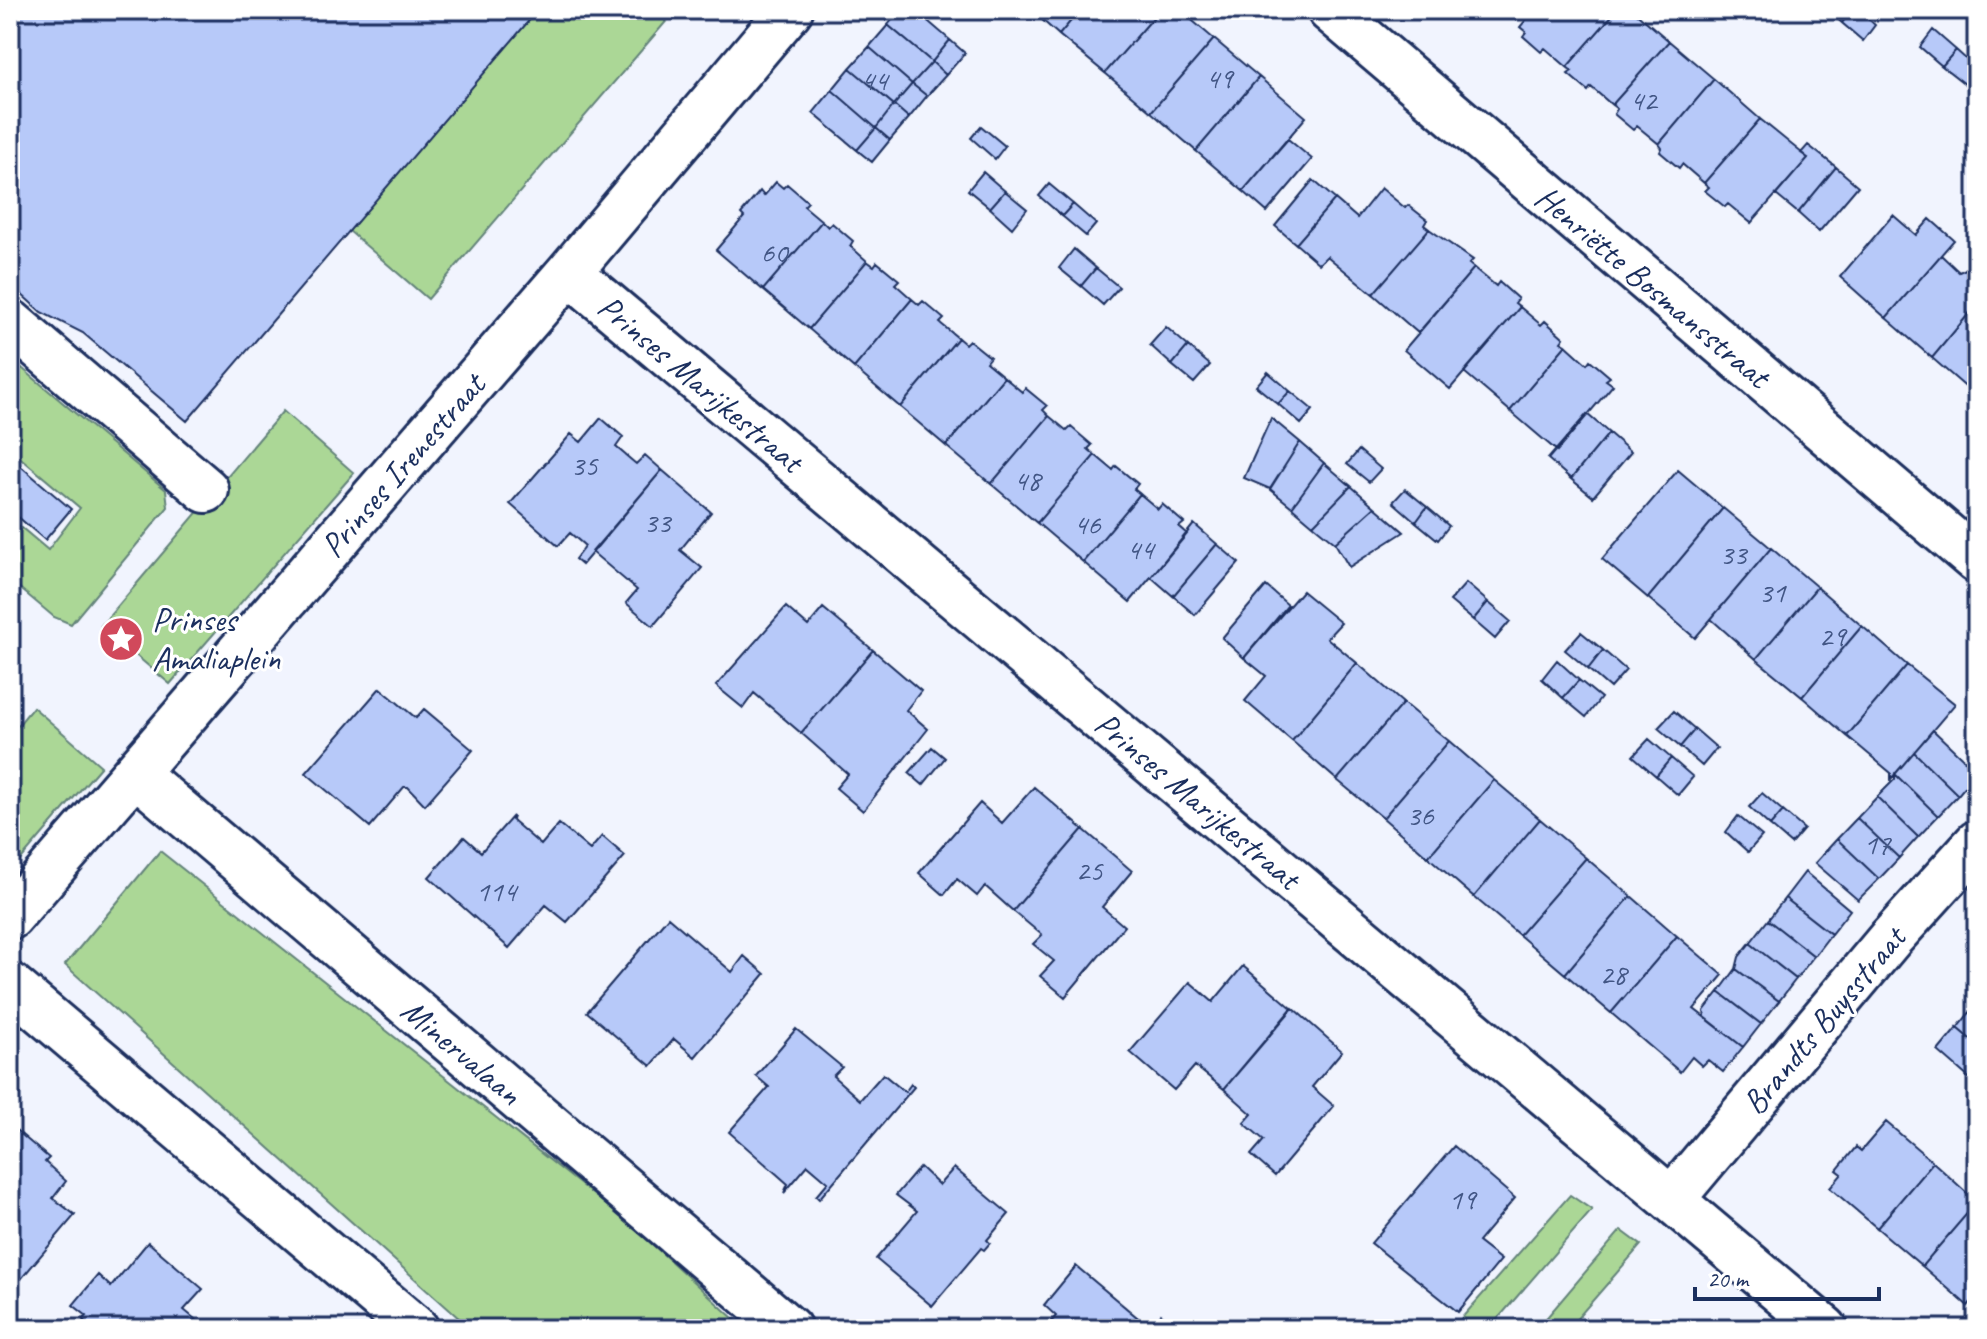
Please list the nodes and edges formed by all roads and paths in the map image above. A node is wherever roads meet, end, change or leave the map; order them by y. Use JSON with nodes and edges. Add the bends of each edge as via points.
{"nodes":[{"id":1,"x":790,"y":10,"type":"edge"},
{"id":2,"x":1330,"y":10,"type":"edge"},
{"id":3,"x":569,"y":272,"type":"junction"},
{"id":4,"x":10,"y":322,"type":"edge"},
{"id":5,"x":206,"y":490,"type":"dead end"},
{"id":6,"x":1977,"y":561,"type":"edge"},
{"id":7,"x":135,"y":773,"type":"junction"},
{"id":8,"x":1977,"y":843,"type":"edge"},
{"id":9,"x":10,"y":917,"type":"edge"},
{"id":10,"x":10,"y":985,"type":"edge"},
{"id":11,"x":1672,"y":1199,"type":"junction"},
{"id":12,"x":416,"y":1329,"type":"edge"},
{"id":13,"x":789,"y":1329,"type":"edge"},
{"id":14,"x":1825,"y":1329,"type":"edge"}],
"edges":[{"from":1,"to":3,"type":"street","name":"Prinses Irenestraat"},
{"from":2,"to":6,"type":"street","name":"Henriëtte Bosmansstraat"},
{"from":3,"to":7,"type":"street","name":"Prinses Irenestraat"},
{"from":3,"to":11,"type":"street","name":"Prinses Marijkestraat"},
{"from":4,"to":5,"type":"street"},
{"from":7,"to":9,"type":"street","name":"Prinses Irenestraat"},
{"from":7,"to":13,"type":"street","name":"Minervalaan"},
{"from":8,"to":11,"type":"street","name":"Brandts Buysstraat"},
{"from":10,"to":12,"type":"street"},
{"from":11,"to":14,"type":"street","name":"Prinses Marijkestraat"}]}
